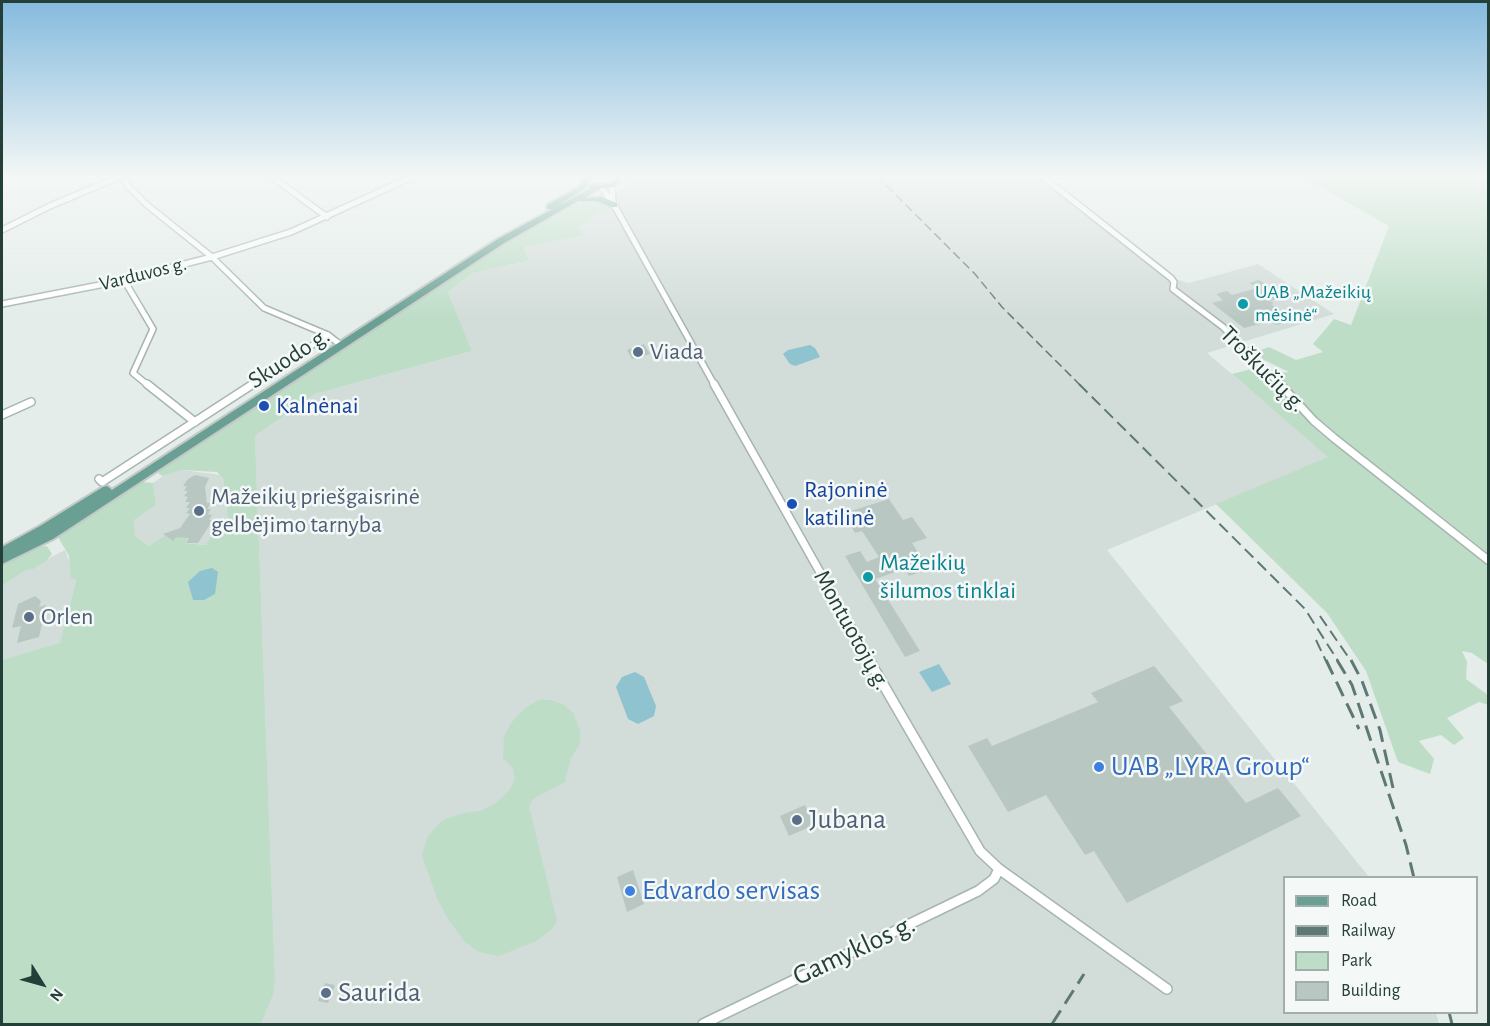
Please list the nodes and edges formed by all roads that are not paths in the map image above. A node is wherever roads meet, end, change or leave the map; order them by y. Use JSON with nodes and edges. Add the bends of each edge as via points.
{"nodes":[{"id":1,"x":171,"y":224,"type":"edge"},
{"id":2,"x":310,"y":224,"type":"edge"},
{"id":3,"x":520,"y":224,"type":"edge"},
{"id":4,"x":533,"y":224,"type":"edge"},
{"id":5,"x":624,"y":224,"type":"edge"},
{"id":6,"x":1102,"y":224,"type":"edge"},
{"id":7,"x":212,"y":257,"type":"junction"},
{"id":8,"x":124,"y":280,"type":"junction"},
{"id":9,"x":2,"y":304,"type":"edge"},
{"id":10,"x":328,"y":335,"type":"junction"},
{"id":11,"x":339,"y":344,"type":"junction"},
{"id":12,"x":31,"y":402,"type":"dead end"},
{"id":13,"x":2,"y":415,"type":"edge"},
{"id":14,"x":195,"y":422,"type":"junction"},
{"id":15,"x":99,"y":479,"type":"dead end"},
{"id":16,"x":2,"y":552,"type":"edge"},
{"id":17,"x":2,"y":560,"type":"edge"},
{"id":18,"x":1488,"y":560,"type":"edge"},
{"id":19,"x":999,"y":869,"type":"junction"},
{"id":20,"x":1167,"y":989,"type":"dead end"},
{"id":21,"x":703,"y":1024,"type":"edge"}],
"edges":[{"from":1,"to":7,"type":"street"},
{"from":2,"to":7,"type":"street","name":"Varduvos g."},
{"from":3,"to":11,"type":"main road","name":"Skuodo g."},
{"from":4,"to":11,"type":"main road","name":"Skuodo g."},
{"from":5,"to":19,"type":"street","name":"Montuotojų g.","via":[[921,753],[980,851]]},
{"from":6,"to":18,"type":"street","name":"Troškučių g.","via":[[1170,278],[1173,289],[1250,351],[1334,438]]},
{"from":7,"to":8,"type":"street","name":"Varduvos g."},
{"from":7,"to":10,"type":"street","via":[[264,308]]},
{"from":8,"to":9,"type":"street","name":"Varduvos g."},
{"from":8,"to":14,"type":"street","via":[[153,329],[133,373]]},
{"from":10,"to":11,"type":"street"},
{"from":10,"to":14,"type":"street"},
{"from":11,"to":16,"type":"main road","name":"Skuodo g."},
{"from":11,"to":17,"type":"main road","name":"Skuodo g.","via":[[49,536]]},
{"from":12,"to":13,"type":"street"},
{"from":14,"to":15,"type":"street","via":[[102,482]]},
{"from":19,"to":20,"type":"street","name":"Montuotojų g."},
{"from":19,"to":21,"type":"street","name":"Gamyklos g.","via":[[994,879],[978,891]]}]}
